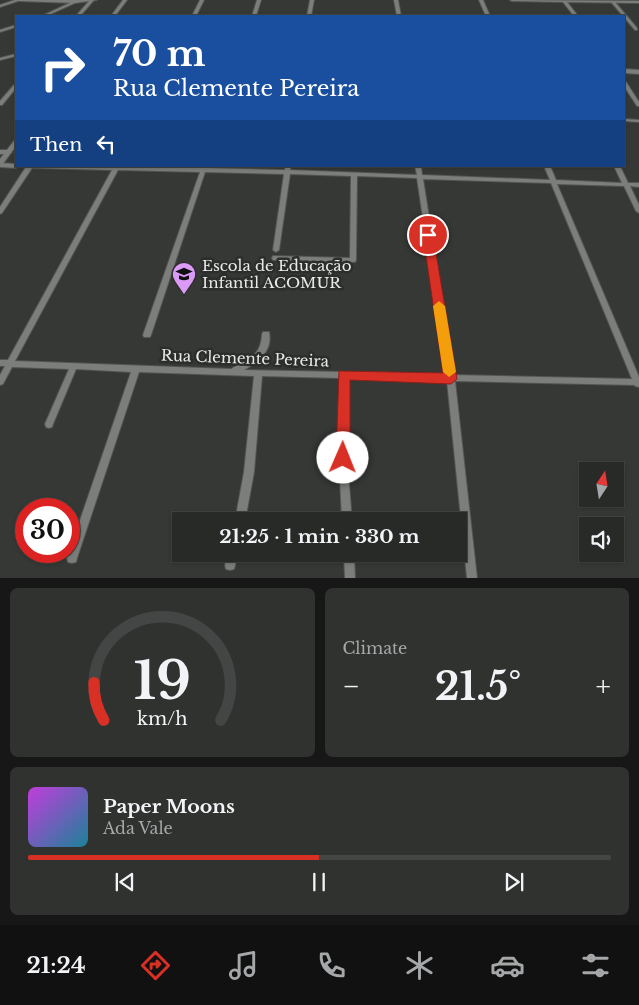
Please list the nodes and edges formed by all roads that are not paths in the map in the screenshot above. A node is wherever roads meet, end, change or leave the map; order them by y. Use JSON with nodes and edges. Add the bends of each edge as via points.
{"nodes":[{"id":1,"x":19,"y":0,"type":"edge"},
{"id":2,"x":93,"y":0,"type":"edge"},
{"id":3,"x":126,"y":0,"type":"edge"},
{"id":4,"x":202,"y":0,"type":"edge"},
{"id":5,"x":259,"y":0,"type":"edge"},
{"id":6,"x":312,"y":0,"type":"edge"},
{"id":7,"x":396,"y":0,"type":"edge"},
{"id":8,"x":481,"y":0,"type":"edge"},
{"id":9,"x":512,"y":0,"type":"edge"},
{"id":10,"x":564,"y":0,"type":"edge"},
{"id":11,"x":75,"y":2,"type":"junction"},
{"id":12,"x":614,"y":2,"type":"junction"},
{"id":13,"x":639,"y":2,"type":"edge"},
{"id":14,"x":0,"y":6,"type":"edge"},
{"id":15,"x":68,"y":6,"type":"junction"},
{"id":16,"x":87,"y":6,"type":"junction"},
{"id":17,"x":46,"y":15,"type":"edge"},
{"id":18,"x":79,"y":15,"type":"edge"},
{"id":19,"x":114,"y":15,"type":"edge"},
{"id":20,"x":194,"y":15,"type":"edge"},
{"id":21,"x":254,"y":15,"type":"edge"},
{"id":22,"x":309,"y":15,"type":"edge"},
{"id":23,"x":399,"y":15,"type":"edge"},
{"id":24,"x":488,"y":15,"type":"edge"},
{"id":25,"x":575,"y":15,"type":"edge"},
{"id":26,"x":625,"y":15,"type":"edge"},
{"id":27,"x":625,"y":16,"type":"edge"},
{"id":28,"x":15,"y":26,"type":"edge"},
{"id":29,"x":636,"y":29,"type":"dead end"},
{"id":30,"x":0,"y":31,"type":"edge"},
{"id":31,"x":15,"y":55,"type":"edge"},
{"id":32,"x":0,"y":59,"type":"edge"},
{"id":33,"x":625,"y":71,"type":"edge"},
{"id":34,"x":639,"y":72,"type":"edge"},
{"id":35,"x":625,"y":84,"type":"edge"},
{"id":36,"x":15,"y":87,"type":"edge"},
{"id":37,"x":0,"y":104,"type":"edge"},
{"id":38,"x":639,"y":105,"type":"edge"},
{"id":39,"x":625,"y":120,"type":"edge"},
{"id":40,"x":639,"y":121,"type":"edge"},
{"id":41,"x":15,"y":143,"type":"edge"},
{"id":42,"x":0,"y":152,"type":"edge"},
{"id":43,"x":9,"y":152,"type":"junction"},
{"id":44,"x":0,"y":165,"type":"edge"},
{"id":45,"x":15,"y":166,"type":"edge"},
{"id":46,"x":28,"y":167,"type":"edge"},
{"id":47,"x":54,"y":167,"type":"edge"},
{"id":48,"x":117,"y":167,"type":"edge"},
{"id":49,"x":418,"y":167,"type":"edge"},
{"id":50,"x":547,"y":167,"type":"edge"},
{"id":51,"x":618,"y":167,"type":"edge"},
{"id":52,"x":204,"y":168,"type":"edge"},
{"id":53,"x":288,"y":169,"type":"edge"},
{"id":54,"x":354,"y":174,"type":"junction"},
{"id":55,"x":419,"y":176,"type":"junction"},
{"id":56,"x":553,"y":180,"type":"junction"},
{"id":57,"x":626,"y":184,"type":"junction"},
{"id":58,"x":639,"y":185,"type":"edge"},
{"id":59,"x":639,"y":211,"type":"edge"},
{"id":60,"x":0,"y":212,"type":"edge"},
{"id":61,"x":276,"y":250,"type":"dead end"},
{"id":62,"x":274,"y":258,"type":"dead end"},
{"id":63,"x":266,"y":334,"type":"dead end"},
{"id":64,"x":147,"y":335,"type":"dead end"},
{"id":65,"x":0,"y":363,"type":"edge"},
{"id":66,"x":10,"y":364,"type":"junction"},
{"id":67,"x":74,"y":366,"type":"junction"},
{"id":68,"x":136,"y":368,"type":"junction"},
{"id":69,"x":232,"y":372,"type":"junction"},
{"id":70,"x":258,"y":373,"type":"junction"},
{"id":71,"x":344,"y":375,"type":"junction"},
{"id":72,"x":451,"y":379,"type":"junction"},
{"id":73,"x":0,"y":382,"type":"edge"},
{"id":74,"x":639,"y":384,"type":"edge"},
{"id":75,"x":49,"y":424,"type":"dead end"},
{"id":76,"x":242,"y":512,"type":"edge"},
{"id":77,"x":346,"y":512,"type":"edge"},
{"id":78,"x":80,"y":534,"type":"edge"},
{"id":79,"x":231,"y":562,"type":"edge"},
{"id":80,"x":349,"y":562,"type":"edge"},
{"id":81,"x":230,"y":565,"type":"dead end"},
{"id":82,"x":350,"y":578,"type":"edge"},
{"id":83,"x":472,"y":578,"type":"edge"}],
"edges":[{"from":1,"to":11,"type":"street"},
{"from":1,"to":14,"type":"street"},
{"from":2,"to":11,"type":"street"},
{"from":2,"to":16,"type":"street"},
{"from":3,"to":19,"type":"street"},
{"from":4,"to":20,"type":"street"},
{"from":5,"to":21,"type":"street"},
{"from":6,"to":22,"type":"street"},
{"from":7,"to":23,"type":"street"},
{"from":8,"to":24,"type":"street"},
{"from":9,"to":10,"type":"street"},
{"from":10,"to":12,"type":"street"},
{"from":10,"to":25,"type":"street"},
{"from":11,"to":15,"type":"street"},
{"from":12,"to":13,"type":"street"},
{"from":12,"to":26,"type":"street"},
{"from":15,"to":16,"type":"street"},
{"from":15,"to":17,"type":"street"},
{"from":16,"to":18,"type":"street"},
{"from":27,"to":29,"type":"street"},
{"from":28,"to":30,"type":"street"},
{"from":31,"to":32,"type":"street"},
{"from":33,"to":34,"type":"street"},
{"from":35,"to":38,"type":"street"},
{"from":36,"to":37,"type":"street"},
{"from":39,"to":40,"type":"street"},
{"from":41,"to":43,"type":"street"},
{"from":42,"to":43,"type":"street"},
{"from":43,"to":44,"type":"street"},
{"from":44,"to":45,"type":"street"},
{"from":46,"to":60,"type":"street"},
{"from":47,"to":48,"type":"street"},
{"from":48,"to":52,"type":"street"},
{"from":48,"to":66,"type":"street"},
{"from":49,"to":55,"type":"street"},
{"from":50,"to":56,"type":"street"},
{"from":51,"to":57,"type":"street"},
{"from":52,"to":53,"type":"street"},
{"from":52,"to":64,"type":"street"},
{"from":53,"to":54,"type":"street"},
{"from":53,"to":61,"type":"street"},
{"from":54,"to":55,"type":"street"},
{"from":54,"to":62,"type":"street","via":[[353,260]]},
{"from":55,"to":56,"type":"street"},
{"from":55,"to":72,"type":"street"},
{"from":56,"to":57,"type":"street"},
{"from":56,"to":74,"type":"street"},
{"from":57,"to":58,"type":"street"},
{"from":57,"to":59,"type":"street"},
{"from":63,"to":69,"type":"street","via":[[262,354]]},
{"from":65,"to":66,"type":"street","name":"Rua Clemente Pereira"},
{"from":66,"to":67,"type":"street","name":"Rua Clemente Pereira"},
{"from":66,"to":73,"type":"street"},
{"from":67,"to":68,"type":"street","name":"Rua Clemente Pereira"},
{"from":67,"to":75,"type":"street"},
{"from":68,"to":69,"type":"street","name":"Rua Clemente Pereira"},
{"from":68,"to":78,"type":"street"},
{"from":69,"to":70,"type":"street","name":"Rua Clemente Pereira"},
{"from":70,"to":71,"type":"street","name":"Rua Clemente Pereira"},
{"from":70,"to":76,"type":"street","via":[[249,472]]},
{"from":71,"to":72,"type":"street","name":"Rua Clemente Pereira"},
{"from":71,"to":77,"type":"street"},
{"from":72,"to":74,"type":"street","name":"Rua Clemente Pereira"},
{"from":72,"to":83,"type":"street"},
{"from":79,"to":81,"type":"street"},
{"from":80,"to":82,"type":"street"}]}
